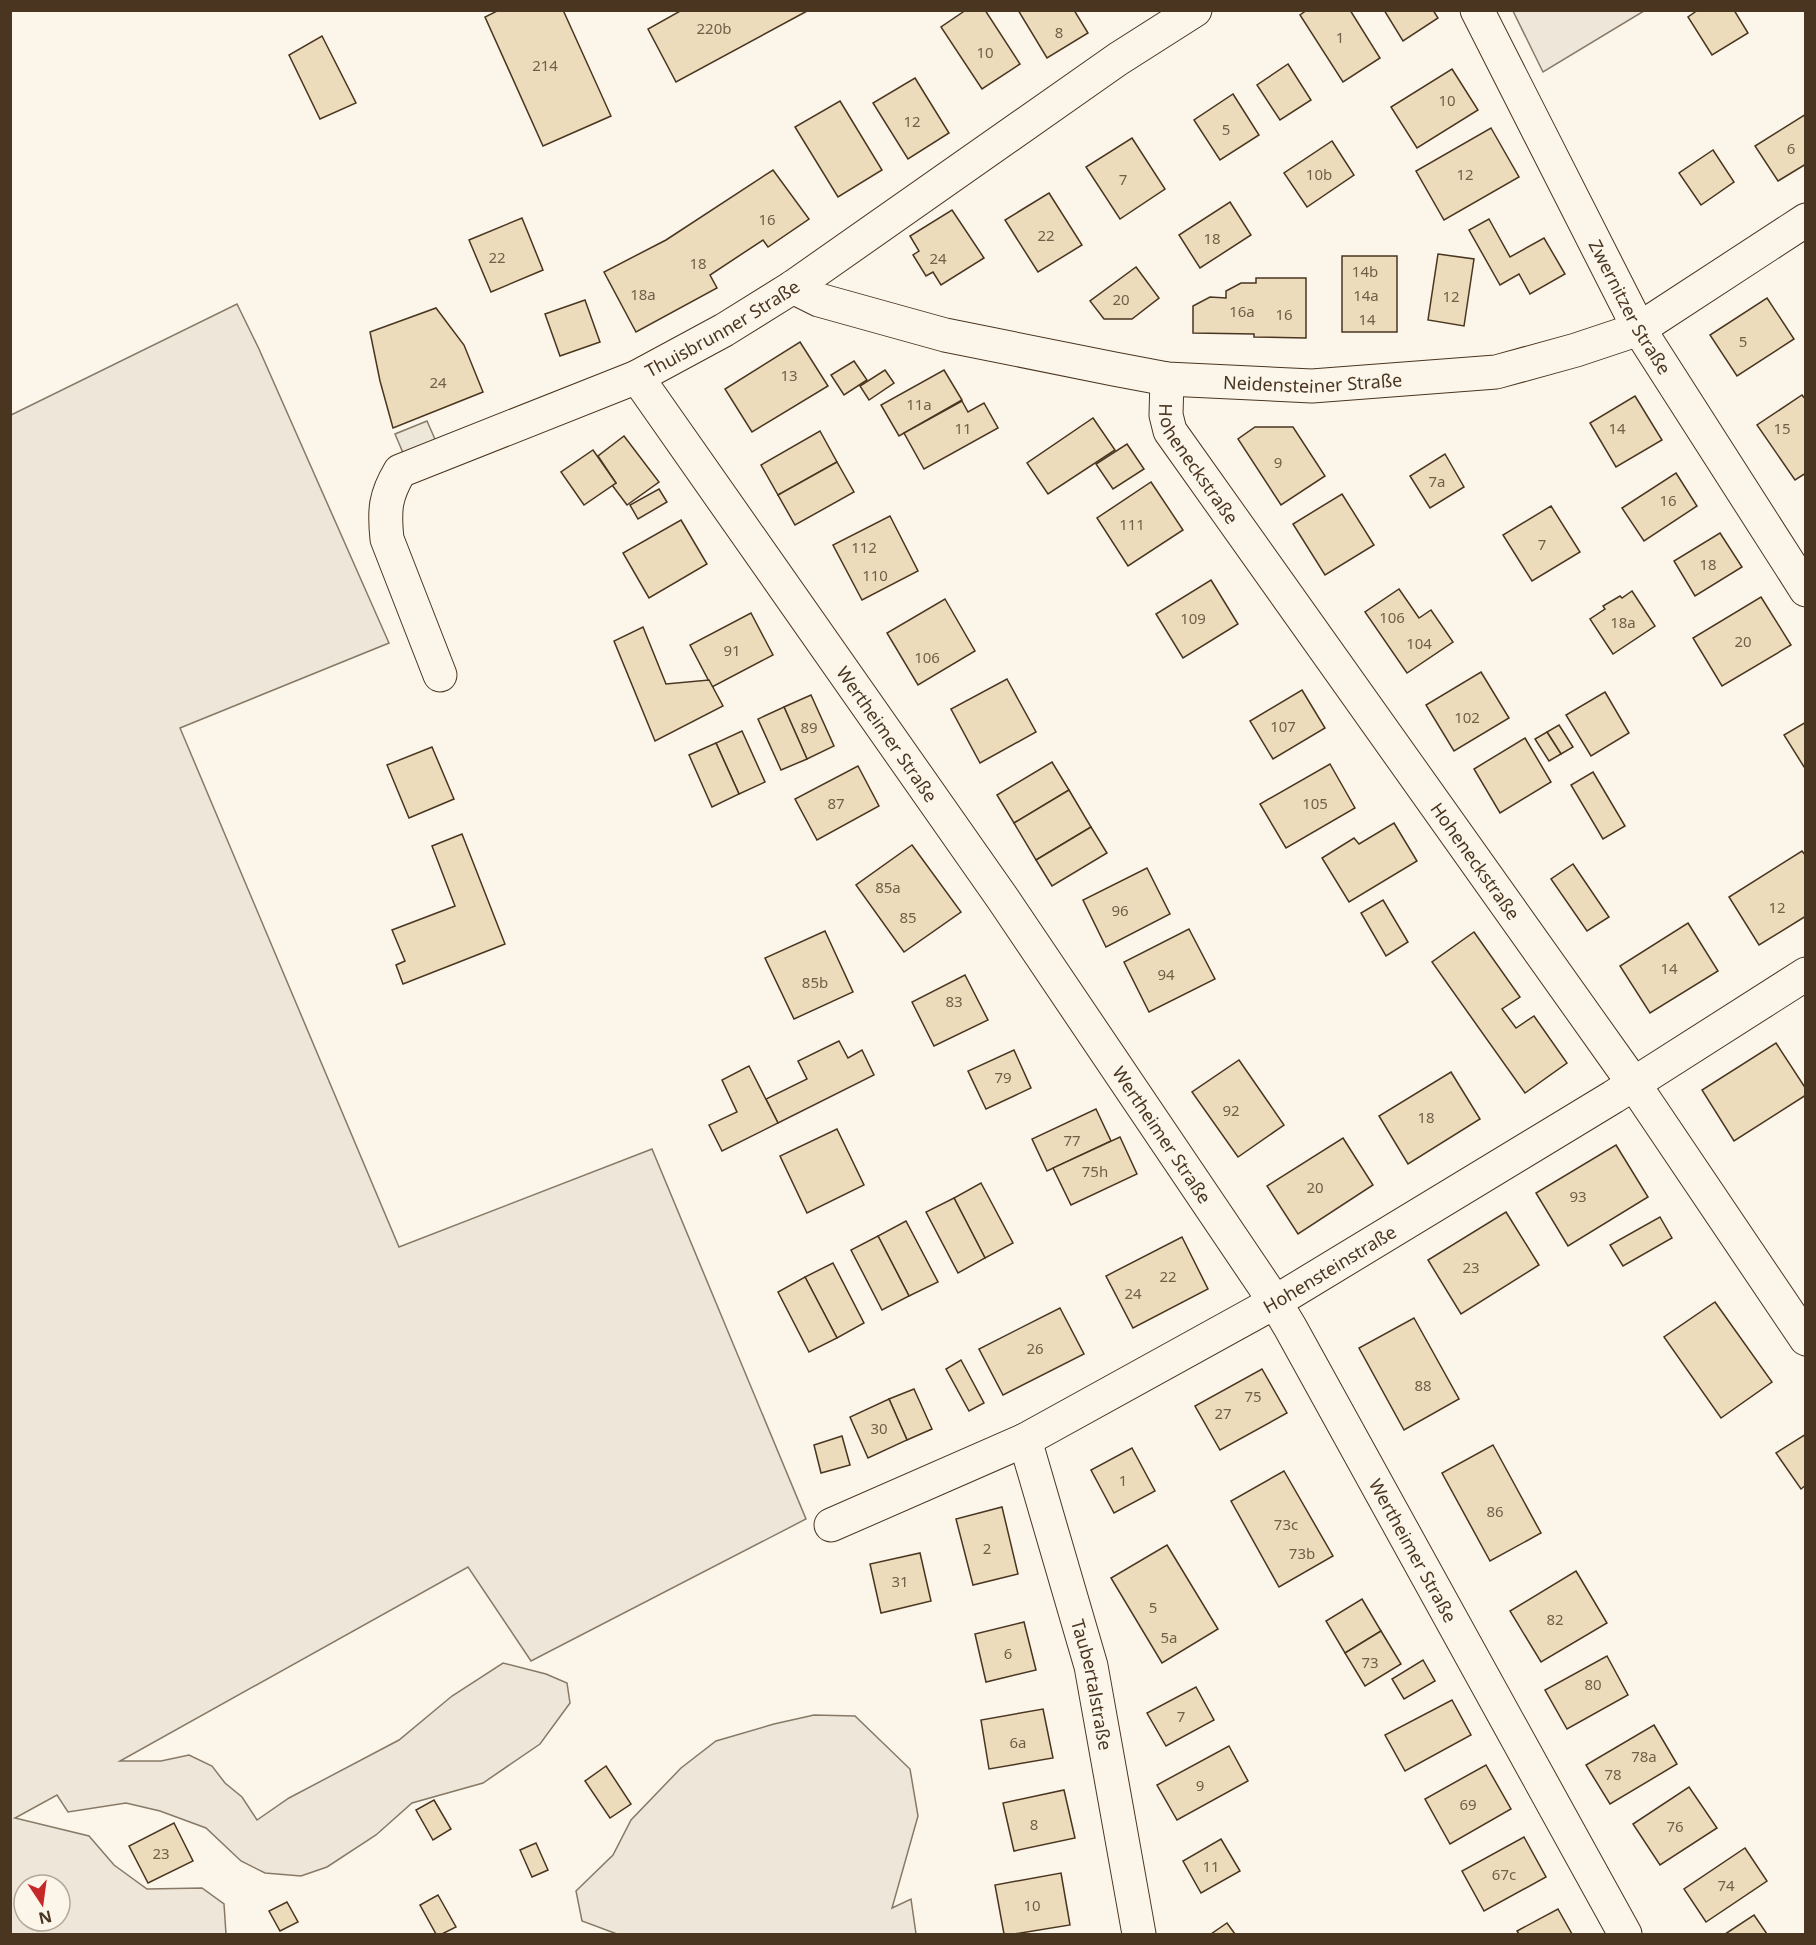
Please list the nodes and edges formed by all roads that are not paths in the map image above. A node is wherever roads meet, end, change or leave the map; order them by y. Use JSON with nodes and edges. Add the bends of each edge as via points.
{"nodes":[{"id":1,"x":1195,"y":10,"type":"edge"},
{"id":2,"x":1477,"y":10,"type":"edge"},
{"id":3,"x":1806,"y":220,"type":"edge"},
{"id":4,"x":793,"y":286,"type":"junction"},
{"id":5,"x":1639,"y":329,"type":"junction"},
{"id":6,"x":637,"y":377,"type":"junction"},
{"id":7,"x":1167,"y":379,"type":"junction"},
{"id":8,"x":1806,"y":590,"type":"edge"},
{"id":9,"x":440,"y":675,"type":"dead end"},
{"id":10,"x":1806,"y":974,"type":"edge"},
{"id":11,"x":1634,"y":1084,"type":"junction"},
{"id":12,"x":1275,"y":1302,"type":"junction"},
{"id":13,"x":1806,"y":1339,"type":"edge"},
{"id":14,"x":1025,"y":1440,"type":"junction"},
{"id":15,"x":831,"y":1525,"type":"dead end"},
{"id":16,"x":1139,"y":1935,"type":"edge"},
{"id":17,"x":1625,"y":1935,"type":"edge"}],
"edges":[{"from":1,"to":4,"type":"street","name":"Thuisbrunner Straße","via":[[1119,58]]},
{"from":2,"to":5,"type":"street","name":"Zwernitzer Straße"},
{"from":3,"to":5,"type":"street","name":"Neidensteiner Straße"},
{"from":4,"to":6,"type":"street","name":"Thuisbrunner Straße","via":[[724,330]]},
{"from":4,"to":7,"type":"street","name":"Neidensteiner Straße","via":[[819,300],[945,335]]},
{"from":5,"to":7,"type":"street","name":"Neidensteiner Straße","via":[[1496,372],[1312,386]]},
{"from":5,"to":8,"type":"street","name":"Zwernitzer Straße"},
{"from":6,"to":9,"type":"street","name":"Thuisbrunner Straße","via":[[400,471],[388,491],[384,516],[387,539]]},
{"from":6,"to":12,"type":"street","name":"Wertheimer Straße","via":[[1003,899]]},
{"from":7,"to":11,"type":"street","name":"Hoheneckstraße","via":[[1166,415],[1170,431]]},
{"from":10,"to":11,"type":"street","name":"Hohensteinstraße"},
{"from":11,"to":12,"type":"street","name":"Hohensteinstraße"},
{"from":11,"to":13,"type":"street","name":"Hoheneckstraße"},
{"from":12,"to":14,"type":"street","name":"Hohensteinstraße"},
{"from":12,"to":17,"type":"street","name":"Wertheimer Straße"},
{"from":14,"to":15,"type":"street","name":"Hohensteinstraße"},
{"from":14,"to":16,"type":"street","name":"Taubertalstraße","via":[[1091,1666]]}]}
